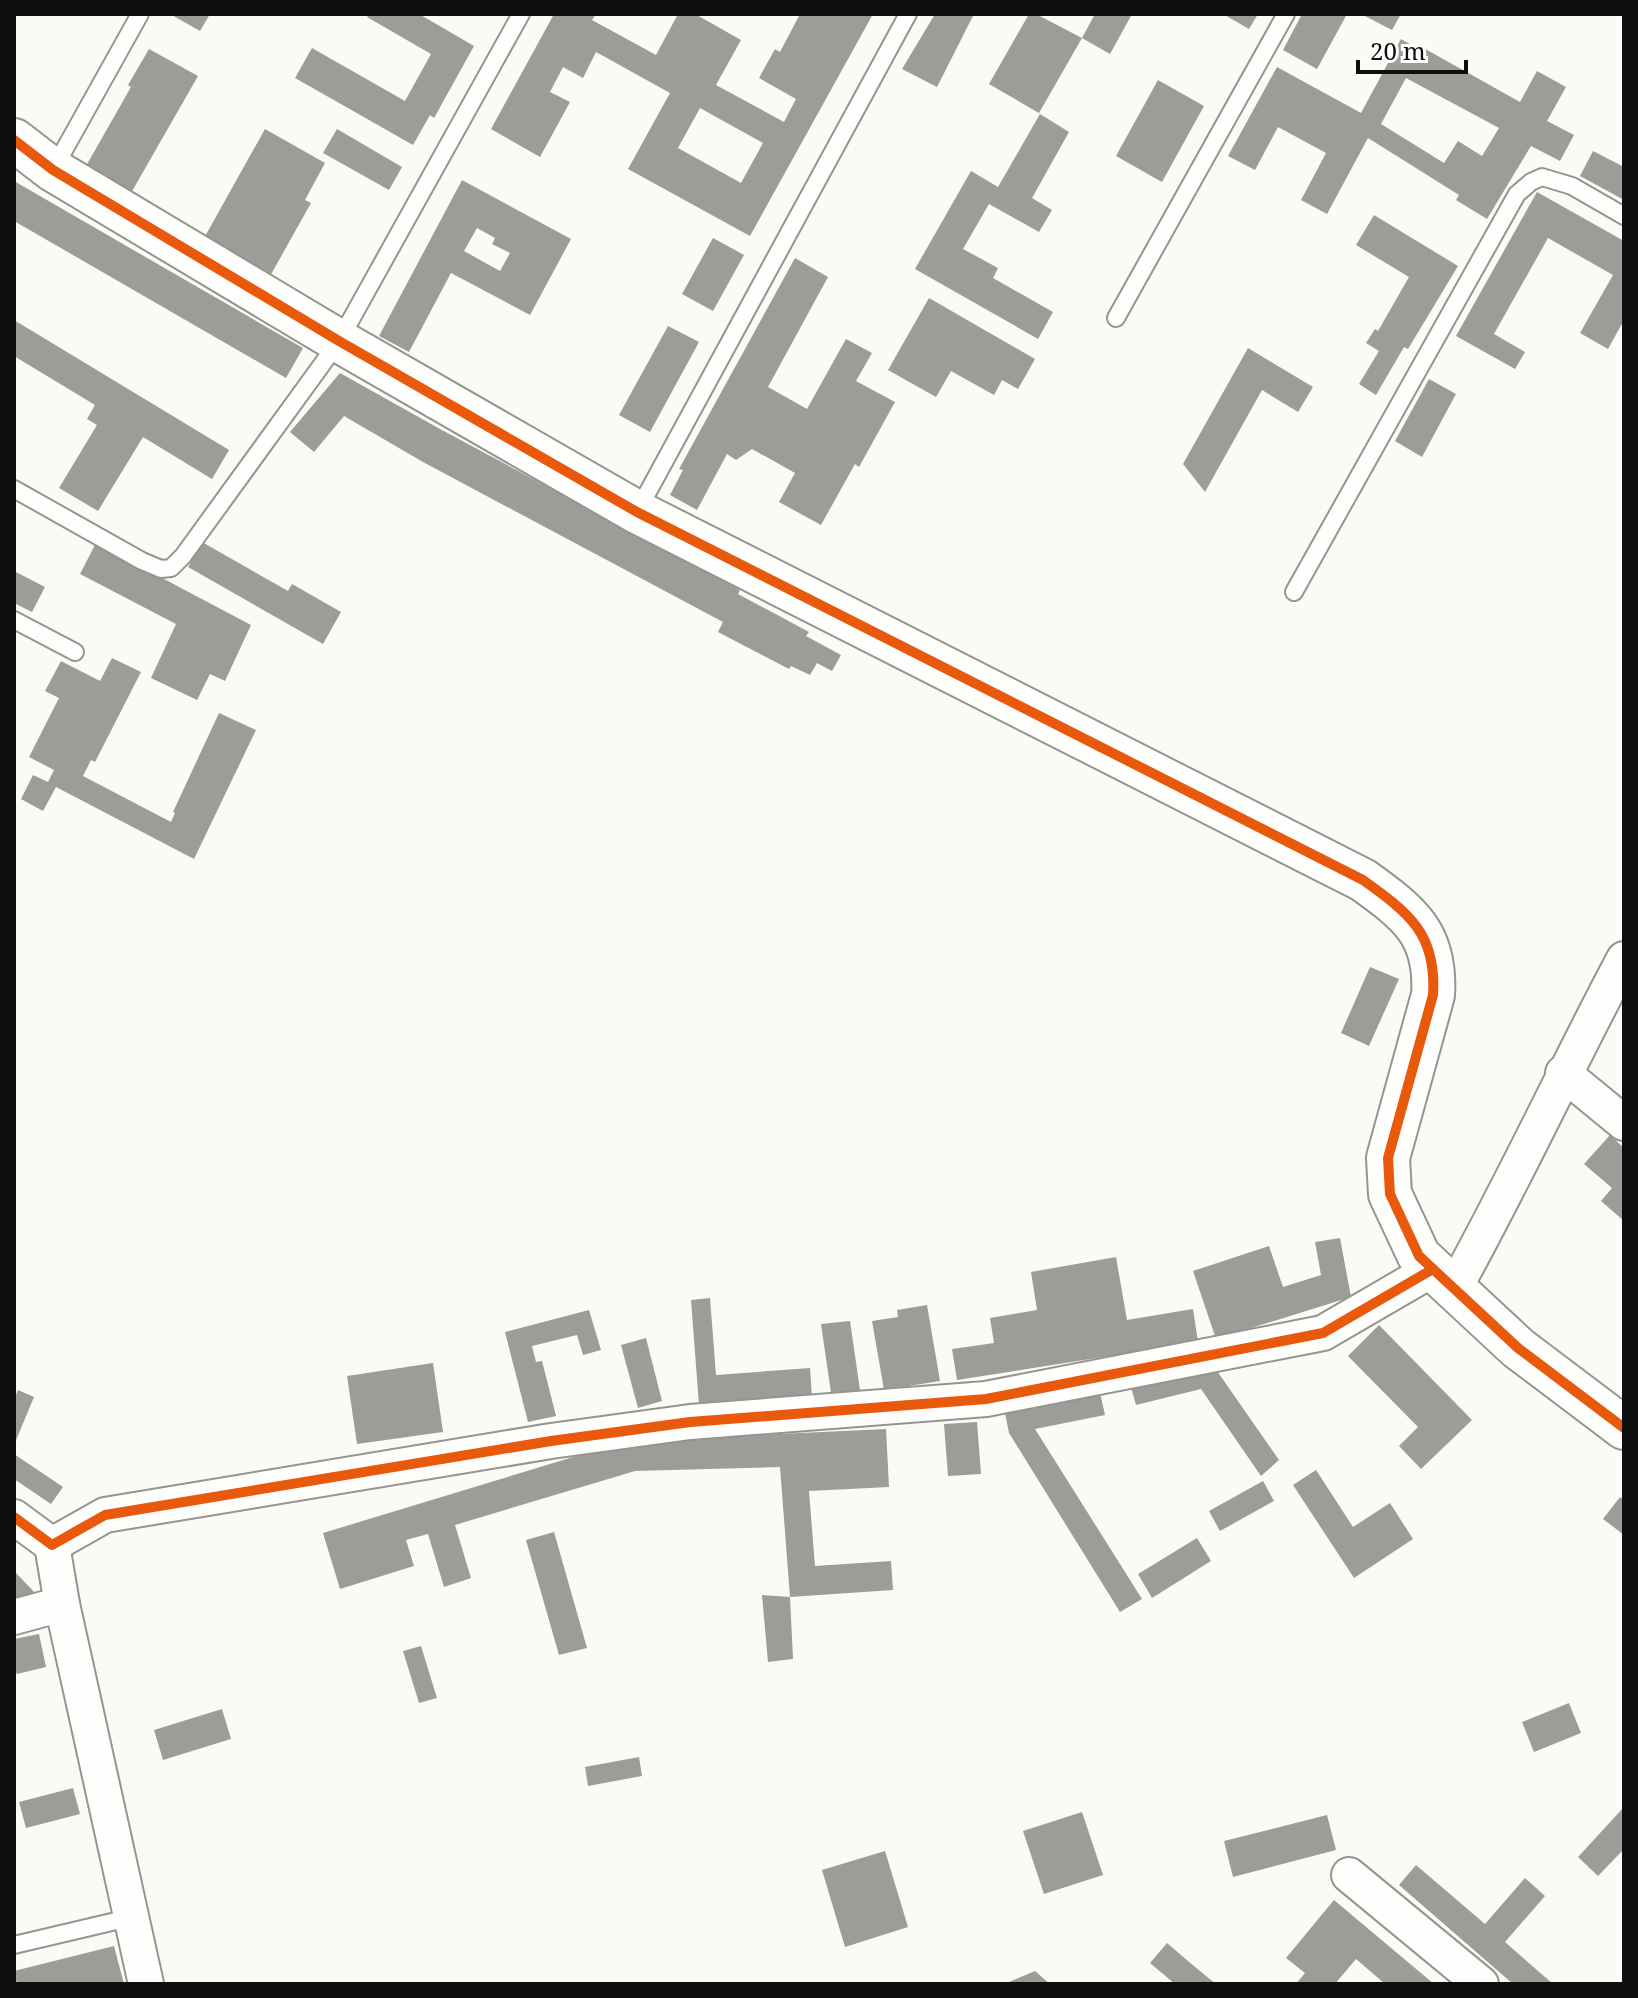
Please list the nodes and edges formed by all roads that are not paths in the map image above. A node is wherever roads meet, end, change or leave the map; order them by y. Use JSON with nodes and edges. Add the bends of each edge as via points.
{"nodes":[{"id":1,"x":140,"y":14,"type":"edge"},
{"id":2,"x":521,"y":14,"type":"edge"},
{"id":3,"x":908,"y":14,"type":"edge"},
{"id":4,"x":1286,"y":14,"type":"edge"},
{"id":5,"x":14,"y":140,"type":"edge"},
{"id":6,"x":53,"y":170,"type":"junction"},
{"id":7,"x":1624,"y":216,"type":"edge"},
{"id":8,"x":1116,"y":318,"type":"dead end"},
{"id":9,"x":339,"y":341,"type":"junction"},
{"id":10,"x":14,"y":489,"type":"edge"},
{"id":11,"x":637,"y":512,"type":"junction"},
{"id":12,"x":1294,"y":592,"type":"dead end"},
{"id":13,"x":14,"y":620,"type":"edge"},
{"id":14,"x":75,"y":652,"type":"dead end"},
{"id":15,"x":1624,"y":959,"type":"edge"},
{"id":16,"x":1563,"y":1073,"type":"junction"},
{"id":17,"x":1624,"y":1123,"type":"edge"},
{"id":18,"x":1443,"y":1279,"type":"junction"},
{"id":19,"x":1624,"y":1428,"type":"edge"},
{"id":20,"x":14,"y":1517,"type":"edge"},
{"id":21,"x":52,"y":1545,"type":"junction"},
{"id":22,"x":62,"y":1604,"type":"junction"},
{"id":23,"x":14,"y":1617,"type":"edge"},
{"id":24,"x":1349,"y":1875,"type":"dead end"},
{"id":25,"x":133,"y":1917,"type":"junction"},
{"id":26,"x":14,"y":1945,"type":"edge"},
{"id":27,"x":146,"y":1984,"type":"edge"},
{"id":28,"x":1481,"y":1984,"type":"edge"}],
"edges":[{"from":1,"to":6,"type":"lane"},
{"from":2,"to":9,"type":"lane"},
{"from":3,"to":11,"type":"lane"},
{"from":4,"to":8,"type":"lane"},
{"from":5,"to":6,"type":"street"},
{"from":6,"to":9,"type":"street"},
{"from":7,"to":12,"type":"lane","via":[[1572,186],[1542,177],[1517,194]]},
{"from":9,"to":10,"type":"lane","via":[[171,568],[142,561]]},
{"from":9,"to":11,"type":"street"},
{"from":11,"to":18,"type":"street","via":[[1363,880],[1414,921],[1435,970],[1433,995],[1388,1158],[1390,1194],[1419,1256]]},
{"from":13,"to":14,"type":"lane"},
{"from":15,"to":16,"type":"street"},
{"from":16,"to":17,"type":"street"},
{"from":16,"to":18,"type":"street","via":[[1504,1198]]},
{"from":18,"to":19,"type":"street","via":[[1518,1348]]},
{"from":18,"to":21,"type":"street","via":[[1323,1333],[1195,1360],[986,1399],[690,1422],[551,1441],[105,1515]]},
{"from":20,"to":21,"type":"street"},
{"from":21,"to":22,"type":"street"},
{"from":22,"to":23,"type":"street"},
{"from":22,"to":25,"type":"street"},
{"from":24,"to":28,"type":"street"},
{"from":25,"to":26,"type":"lane"},
{"from":25,"to":27,"type":"street"}]}
